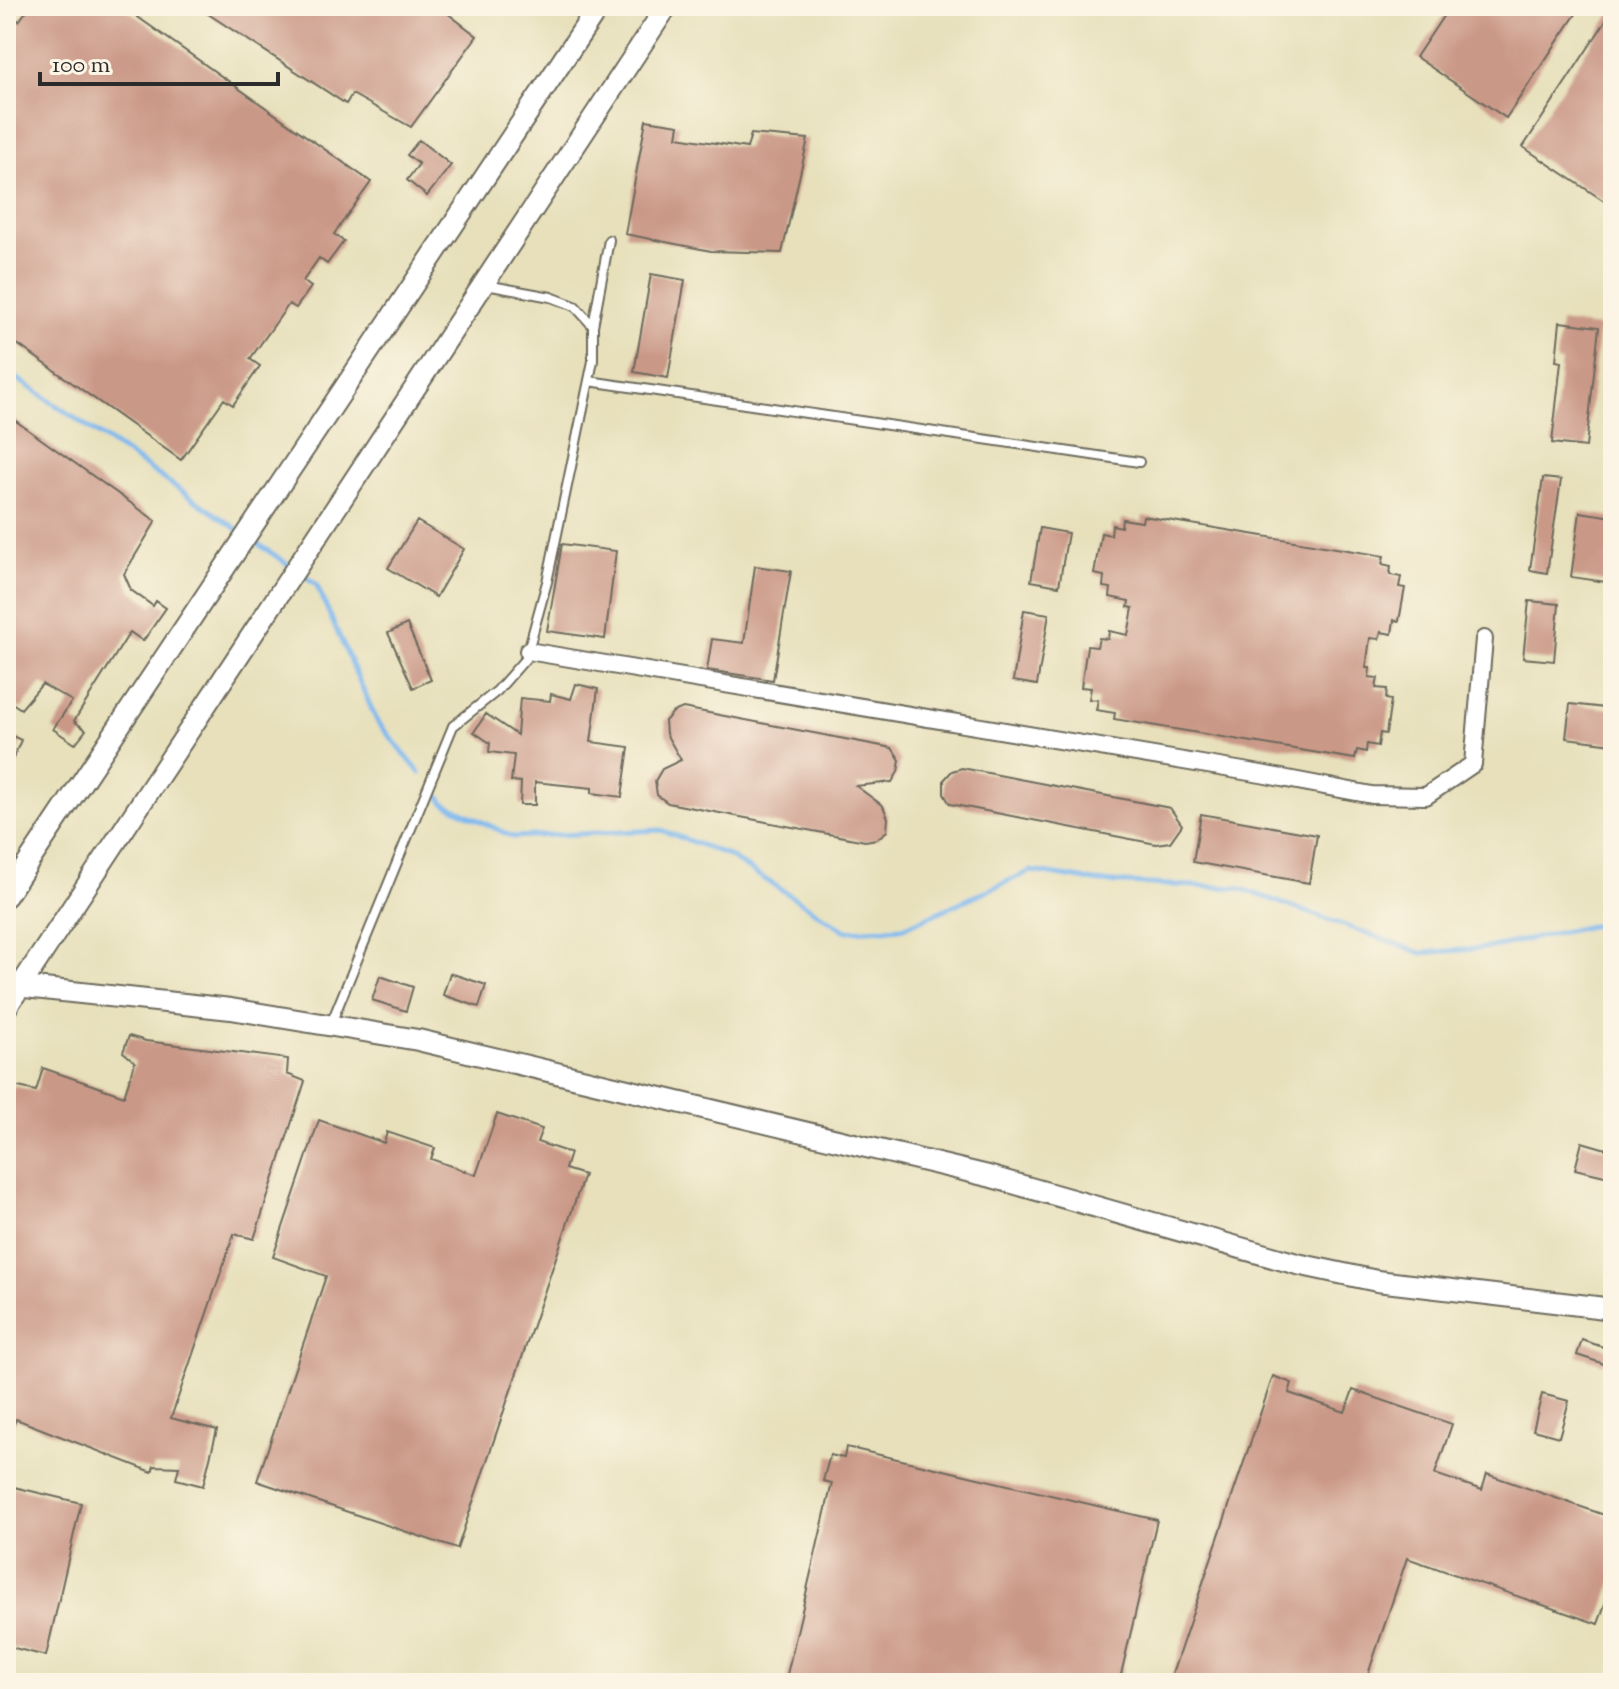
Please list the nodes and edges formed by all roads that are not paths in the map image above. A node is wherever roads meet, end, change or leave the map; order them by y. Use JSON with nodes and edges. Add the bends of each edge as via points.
{"nodes":[{"id":1,"x":599,"y":6,"type":"edge"},
{"id":2,"x":667,"y":6,"type":"edge"},
{"id":3,"x":609,"y":240,"type":"dead end"},
{"id":4,"x":483,"y":284,"type":"junction"},
{"id":5,"x":593,"y":326,"type":"junction"},
{"id":6,"x":589,"y":381,"type":"junction"},
{"id":7,"x":1139,"y":462,"type":"dead end"},
{"id":8,"x":1484,"y":639,"type":"dead end"},
{"id":9,"x":528,"y":651,"type":"junction"},
{"id":10,"x":6,"y":896,"type":"edge"},
{"id":11,"x":12,"y":986,"type":"edge"},
{"id":12,"x":6,"y":1008,"type":"edge"},
{"id":13,"x":330,"y":1026,"type":"junction"},
{"id":14,"x":1613,"y":1309,"type":"edge"}],
"edges":[{"from":1,"to":10,"type":"street"},
{"from":2,"to":4,"type":"street"},
{"from":3,"to":5,"type":"lane"},
{"from":4,"to":5,"type":"lane","via":[[575,306]]},
{"from":4,"to":11,"type":"street"},
{"from":5,"to":6,"type":"lane"},
{"from":6,"to":7,"type":"lane"},
{"from":6,"to":9,"type":"lane"},
{"from":8,"to":9,"type":"street","via":[[1473,764],[1426,796],[1372,795]]},
{"from":9,"to":13,"type":"lane","via":[[497,691],[453,726]]},
{"from":11,"to":12,"type":"street"},
{"from":11,"to":13,"type":"street","via":[[231,1009]]},
{"from":13,"to":14,"type":"street","via":[[418,1040],[988,1176],[1363,1279]]}]}
